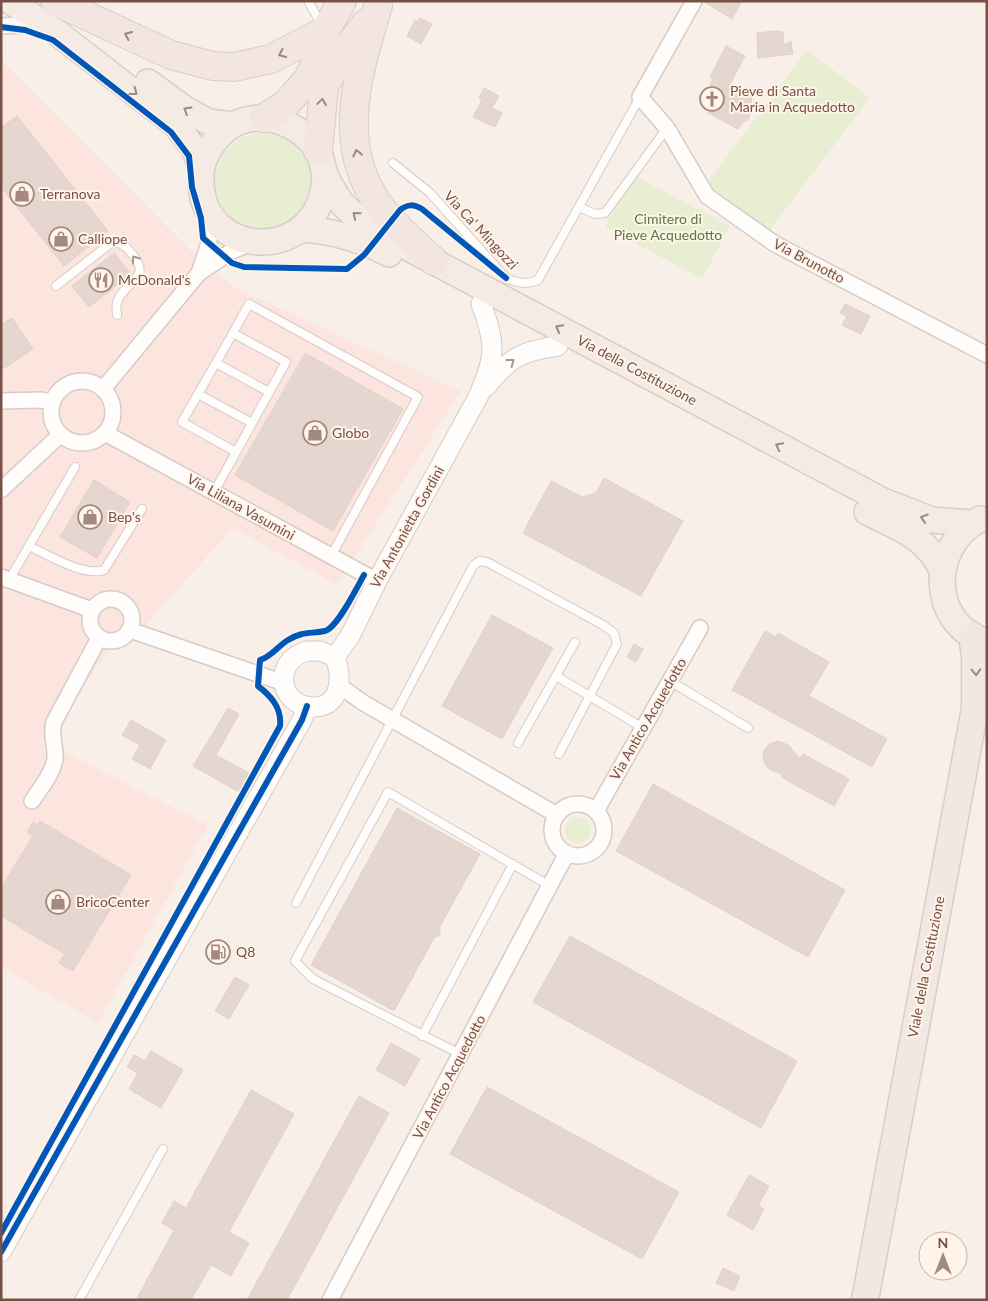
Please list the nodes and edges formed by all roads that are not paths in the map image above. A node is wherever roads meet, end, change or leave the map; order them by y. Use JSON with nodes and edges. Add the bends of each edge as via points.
{"nodes":[{"id":1,"x":10,"y":1,"type":"edge"},
{"id":2,"x":38,"y":1,"type":"edge"},
{"id":3,"x":55,"y":1,"type":"edge"},
{"id":4,"x":308,"y":1,"type":"edge"},
{"id":5,"x":694,"y":1,"type":"edge"},
{"id":6,"x":380,"y":4,"type":"edge"},
{"id":7,"x":331,"y":14,"type":"edge"},
{"id":8,"x":1,"y":26,"type":"edge"},
{"id":9,"x":56,"y":32,"type":"junction"},
{"id":10,"x":640,"y":97,"type":"junction"},
{"id":11,"x":264,"y":118,"type":"junction"},
{"id":12,"x":233,"y":125,"type":"junction"},
{"id":13,"x":667,"y":128,"type":"junction"},
{"id":14,"x":321,"y":163,"type":"junction"},
{"id":15,"x":393,"y":163,"type":"dead end"},
{"id":16,"x":201,"y":172,"type":"junction"},
{"id":17,"x":206,"y":207,"type":"junction"},
{"id":18,"x":579,"y":207,"type":"junction"},
{"id":19,"x":302,"y":229,"type":"junction"},
{"id":20,"x":255,"y":242,"type":"junction"},
{"id":21,"x":434,"y":261,"type":"junction"},
{"id":22,"x":199,"y":273,"type":"junction"},
{"id":23,"x":56,"y":286,"type":"dead end"},
{"id":24,"x":481,"y":304,"type":"junction"},
{"id":25,"x":117,"y":315,"type":"dead end"},
{"id":26,"x":233,"y":333,"type":"junction"},
{"id":27,"x":558,"y":346,"type":"junction"},
{"id":28,"x":987,"y":355,"type":"edge"},
{"id":29,"x":216,"y":363,"type":"junction"},
{"id":30,"x":103,"y":389,"type":"junction"},
{"id":31,"x":269,"y":392,"type":"junction"},
{"id":32,"x":198,"y":394,"type":"junction"},
{"id":33,"x":478,"y":397,"type":"junction"},
{"id":34,"x":1,"y":401,"type":"edge"},
{"id":35,"x":52,"y":402,"type":"junction"},
{"id":36,"x":252,"y":423,"type":"junction"},
{"id":37,"x":105,"y":433,"type":"junction"},
{"id":38,"x":60,"y":435,"type":"junction"},
{"id":39,"x":236,"y":452,"type":"junction"},
{"id":40,"x":75,"y":467,"type":"dead end"},
{"id":41,"x":1,"y":490,"type":"edge"},
{"id":42,"x":214,"y":492,"type":"junction"},
{"id":43,"x":142,"y":509,"type":"dead end"},
{"id":44,"x":980,"y":520,"type":"edge"},
{"id":45,"x":29,"y":546,"type":"junction"},
{"id":46,"x":331,"y":556,"type":"junction"},
{"id":47,"x":942,"y":570,"type":"junction"},
{"id":48,"x":5,"y":579,"type":"edge"},
{"id":49,"x":377,"y":581,"type":"junction"},
{"id":50,"x":92,"y":610,"type":"junction"},
{"id":51,"x":700,"y":628,"type":"dead end"},
{"id":52,"x":130,"y":630,"type":"junction"},
{"id":53,"x":99,"y":638,"type":"junction"},
{"id":54,"x":979,"y":638,"type":"edge"},
{"id":55,"x":575,"y":642,"type":"dead end"},
{"id":56,"x":335,"y":657,"type":"junction"},
{"id":57,"x":556,"y":676,"type":"junction"},
{"id":58,"x":670,"y":681,"type":"junction"},
{"id":59,"x":284,"y":683,"type":"junction"},
{"id":60,"x":340,"y":686,"type":"junction"},
{"id":61,"x":590,"y":696,"type":"junction"},
{"id":62,"x":307,"y":706,"type":"junction"},
{"id":63,"x":393,"y":720,"type":"junction"},
{"id":64,"x":643,"y":728,"type":"junction"},
{"id":65,"x":748,"y":728,"type":"dead end"},
{"id":66,"x":987,"y":737,"type":"edge"},
{"id":67,"x":518,"y":743,"type":"dead end"},
{"id":68,"x":559,"y":754,"type":"dead end"},
{"id":69,"x":32,"y":801,"type":"dead end"},
{"id":70,"x":596,"y":811,"type":"junction"},
{"id":71,"x":557,"y":815,"type":"junction"},
{"id":72,"x":567,"y":853,"type":"junction"},
{"id":73,"x":513,"y":864,"type":"junction"},
{"id":74,"x":550,"y":886,"type":"junction"},
{"id":75,"x":296,"y":903,"type":"dead end"},
{"id":76,"x":422,"y":1036,"type":"junction"},
{"id":77,"x":460,"y":1054,"type":"junction"},
{"id":78,"x":163,"y":1149,"type":"dead end"},
{"id":79,"x":1,"y":1252,"type":"edge"},
{"id":80,"x":79,"y":1300,"type":"edge"},
{"id":81,"x":330,"y":1300,"type":"edge"},
{"id":82,"x":865,"y":1300,"type":"edge"},
{"id":83,"x":882,"y":1300,"type":"edge"}],
"edges":[{"from":1,"to":9,"type":"main road"},
{"from":12,"to":2,"type":"main road","one_way":true,"via":[[209,122],[185,109]]},
{"from":7,"to":3,"type":"highway","one_way":true,"via":[[271,59],[234,67],[213,66],[171,55]]},
{"from":4,"to":7,"type":"lane"},
{"from":5,"to":10,"type":"street","name":"Via Ca' Mingozzi"},
{"from":14,"to":6,"type":"highway","one_way":true,"via":[[324,87],[337,62]]},
{"from":21,"to":6,"type":"highway","one_way":true,"via":[[384,212],[364,178],[357,155],[353,125],[356,88]]},
{"from":7,"to":11,"type":"highway","via":[[321,52],[308,79],[286,104]]},
{"from":8,"to":9,"type":"street","via":[[26,24]]},
{"from":9,"to":16,"type":"main road","one_way":true,"via":[[176,125],[196,151]]},
{"from":10,"to":13,"type":"street","name":"Via Brunotto"},
{"from":10,"to":18,"type":"lane","name":"Via Ca' Mingozzi"},
{"from":11,"to":12,"type":"main road"},
{"from":11,"to":14,"type":"main road","via":[[286,122],[304,134]]},
{"from":12,"to":16,"type":"main road","via":[[211,145]]},
{"from":13,"to":18,"type":"lane","via":[[605,212],[596,214]]},
{"from":13,"to":28,"type":"street","name":"Via Brunotto","via":[[707,196],[775,244]]},
{"from":14,"to":19,"type":"main road","via":[[324,190],[320,205]]},
{"from":21,"to":14,"type":"main road","name":"Via della Costituzione","one_way":true,"via":[[372,228],[341,202]]},
{"from":15,"to":18,"type":"lane","name":"Via Ca' Mingozzi","via":[[430,193],[506,278],[517,283],[529,284],[538,280]]},
{"from":16,"to":17,"type":"main road","via":[[201,190]]},
{"from":17,"to":20,"type":"main road","via":[[216,222],[230,233]]},
{"from":17,"to":22,"type":"street","via":[[208,244]]},
{"from":19,"to":20,"type":"main road","via":[[285,238]]},
{"from":19,"to":24,"type":"main road","via":[[327,231],[368,243]]},
{"from":20,"to":22,"type":"street","via":[[232,251]]},
{"from":44,"to":21,"type":"main road","name":"Via della Costituzione","one_way":true,"via":[[932,520],[883,501]]},
{"from":22,"to":30,"type":"street"},
{"from":25,"to":23,"type":"lane","one_way":true,"via":[[118,298],[136,278],[140,268],[123,244],[111,244]]},
{"from":24,"to":27,"type":"main road"},
{"from":24,"to":33,"type":"street","name":"Via Antonietta Gordini","via":[[491,331],[493,350],[490,368]]},
{"from":26,"to":29,"type":"lane"},
{"from":26,"to":31,"type":"lane","via":[[286,362]]},
{"from":26,"to":46,"type":"lane","via":[[248,304],[418,397]]},
{"from":33,"to":27,"type":"street","name":"Via Antonietta Gordini","one_way":true,"via":[[497,373],[526,351]]},
{"from":27,"to":47,"type":"main road","via":[[911,534],[926,545]]},
{"from":29,"to":31,"type":"lane"},
{"from":29,"to":32,"type":"lane"},
{"from":30,"to":35,"type":"street","via":[[94,383],[73,382],[57,393]]},
{"from":30,"to":37,"type":"street","via":[[113,406],[114,416]]},
{"from":31,"to":36,"type":"lane"},
{"from":32,"to":36,"type":"lane"},
{"from":32,"to":39,"type":"lane","via":[[182,422]]},
{"from":33,"to":49,"type":"street","name":"Via Antonietta Gordini"},
{"from":34,"to":35,"type":"street"},
{"from":35,"to":38,"type":"street","via":[[51,420]]},
{"from":36,"to":39,"type":"lane"},
{"from":37,"to":38,"type":"street","via":[[88,443],[78,443]]},
{"from":37,"to":42,"type":"street","name":"Via Liliana Vasumini"},
{"from":38,"to":41,"type":"street"},
{"from":39,"to":42,"type":"lane"},
{"from":40,"to":45,"type":"lane"},
{"from":42,"to":46,"type":"street","name":"Via Liliana Vasumini"},
{"from":43,"to":45,"type":"lane","via":[[104,570],[98,572],[84,570]]},
{"from":44,"to":47,"type":"main road","via":[[952,543]]},
{"from":45,"to":48,"type":"lane"},
{"from":46,"to":49,"type":"street","name":"Via Liliana Vasumini"},
{"from":47,"to":54,"type":"main road","via":[[946,602],[956,620]]},
{"from":48,"to":50,"type":"street"},
{"from":49,"to":56,"type":"street","name":"Via Antonietta Gordini","via":[[350,636]]},
{"from":50,"to":52,"type":"street","via":[[102,600],[122,601],[133,617]]},
{"from":50,"to":53,"type":"street","via":[[91,628]]},
{"from":51,"to":58,"type":"street","name":"Via Antico Acquedotto"},
{"from":52,"to":53,"type":"street","via":[[126,636],[113,642]]},
{"from":52,"to":59,"type":"street"},
{"from":53,"to":69,"type":"street","via":[[54,722],[51,732],[55,757],[53,766]]},
{"from":54,"to":82,"type":"highway","name":"Viale della Costituzione","one_way":true,"via":[[975,656],[975,709]]},
{"from":55,"to":57,"type":"lane"},
{"from":56,"to":59,"type":"street","via":[[313,650],[300,653],[286,669]]},
{"from":56,"to":60,"type":"street","via":[[341,676]]},
{"from":57,"to":61,"type":"lane"},
{"from":57,"to":67,"type":"lane"},
{"from":58,"to":64,"type":"street","name":"Via Antico Acquedotto"},
{"from":58,"to":65,"type":"lane"},
{"from":59,"to":62,"type":"street","via":[[293,700]]},
{"from":60,"to":62,"type":"street","via":[[331,700],[315,707]]},
{"from":60,"to":63,"type":"street"},
{"from":61,"to":63,"type":"lane","via":[[617,644],[614,633],[487,562],[478,561]]},
{"from":61,"to":64,"type":"lane"},
{"from":61,"to":68,"type":"lane"},
{"from":62,"to":79,"type":"street"},
{"from":63,"to":71,"type":"street"},
{"from":63,"to":75,"type":"lane"},
{"from":64,"to":70,"type":"street","name":"Via Antico Acquedotto"},
{"from":66,"to":83,"type":"highway","name":"Viale della Costituzione"},
{"from":70,"to":71,"type":"street","via":[[580,804],[563,809]]},
{"from":70,"to":72,"type":"street","via":[[604,825],[602,841],[591,853],[575,856]]},
{"from":71,"to":72,"type":"street","via":[[553,823],[555,841]]},
{"from":72,"to":74,"type":"street","name":"Via Antico Acquedotto"},
{"from":73,"to":74,"type":"lane"},
{"from":73,"to":76,"type":"lane"},
{"from":73,"to":76,"type":"lane","via":[[388,792],[295,962],[313,978]]},
{"from":74,"to":77,"type":"street","name":"Via Antico Acquedotto"},
{"from":76,"to":77,"type":"lane"},
{"from":77,"to":81,"type":"street","name":"Via Antico Acquedotto"},
{"from":78,"to":80,"type":"lane"}]}
